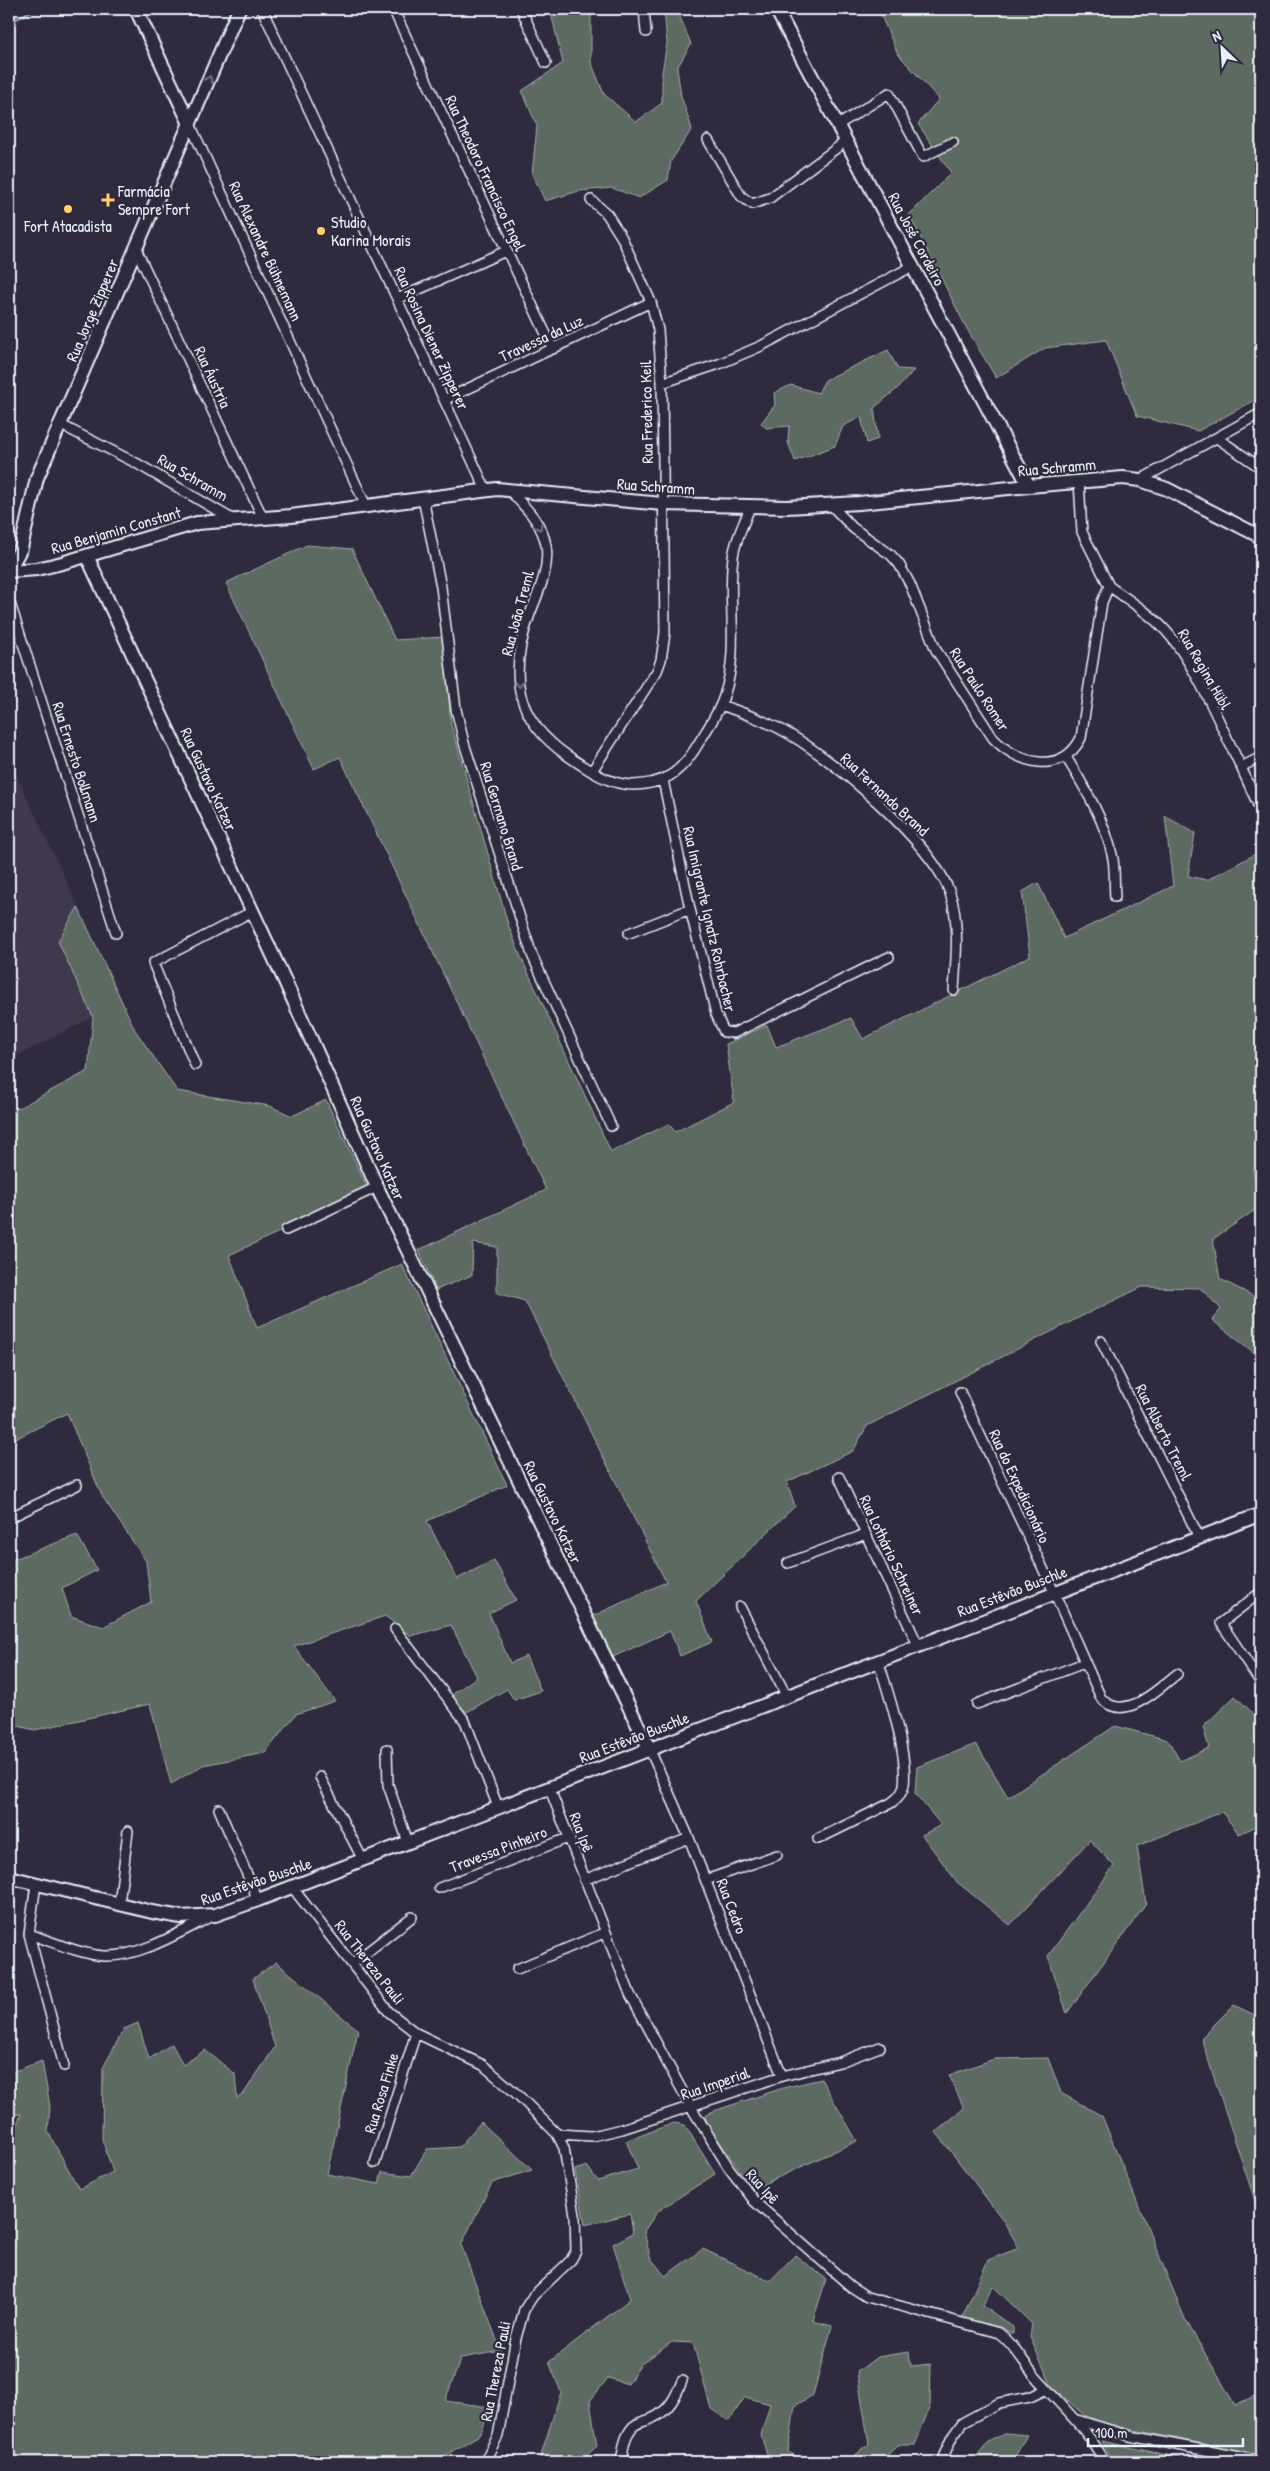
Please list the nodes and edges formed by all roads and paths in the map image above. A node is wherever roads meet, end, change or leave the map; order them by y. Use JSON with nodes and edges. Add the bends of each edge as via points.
{"nodes":[{"id":1,"x":136,"y":9,"type":"edge"},
{"id":2,"x":239,"y":9,"type":"edge"},
{"id":3,"x":262,"y":9,"type":"edge"},
{"id":4,"x":393,"y":9,"type":"edge"},
{"id":5,"x":521,"y":9,"type":"edge"},
{"id":6,"x":644,"y":9,"type":"edge"},
{"id":7,"x":776,"y":9,"type":"edge"},
{"id":8,"x":646,"y":32,"type":"dead end"},
{"id":9,"x":546,"y":63,"type":"dead end"},
{"id":10,"x":190,"y":124,"type":"junction"},
{"id":11,"x":838,"y":126,"type":"junction"},
{"id":12,"x":708,"y":140,"type":"dead end"},
{"id":13,"x":846,"y":141,"type":"junction"},
{"id":14,"x":953,"y":142,"type":"dead end"},
{"id":15,"x":591,"y":200,"type":"dead end"},
{"id":16,"x":136,"y":249,"type":"junction"},
{"id":17,"x":506,"y":251,"type":"junction"},
{"id":18,"x":913,"y":266,"type":"junction"},
{"id":19,"x":397,"y":299,"type":"junction"},
{"id":20,"x":651,"y":302,"type":"junction"},
{"id":21,"x":553,"y":349,"type":"junction"},
{"id":22,"x":662,"y":383,"type":"junction"},
{"id":23,"x":444,"y":400,"type":"junction"},
{"id":24,"x":1261,"y":412,"type":"edge"},
{"id":25,"x":61,"y":425,"type":"junction"},
{"id":26,"x":1217,"y":438,"type":"junction"},
{"id":27,"x":1261,"y":468,"type":"edge"},
{"id":28,"x":1140,"y":480,"type":"junction"},
{"id":29,"x":1079,"y":481,"type":"junction"},
{"id":30,"x":1029,"y":486,"type":"junction"},
{"id":31,"x":486,"y":490,"type":"junction"},
{"id":32,"x":509,"y":490,"type":"junction"},
{"id":33,"x":423,"y":498,"type":"junction"},
{"id":34,"x":663,"y":504,"type":"junction"},
{"id":35,"x":366,"y":506,"type":"junction"},
{"id":36,"x":831,"y":506,"type":"junction"},
{"id":37,"x":750,"y":507,"type":"junction"},
{"id":38,"x":263,"y":518,"type":"junction"},
{"id":39,"x":232,"y":519,"type":"junction"},
{"id":40,"x":1261,"y":537,"type":"edge"},
{"id":41,"x":87,"y":556,"type":"junction"},
{"id":42,"x":9,"y":570,"type":"edge"},
{"id":43,"x":1109,"y":586,"type":"junction"},
{"id":44,"x":9,"y":600,"type":"edge"},
{"id":45,"x":721,"y":705,"type":"junction"},
{"id":46,"x":1261,"y":756,"type":"edge"},
{"id":47,"x":1066,"y":757,"type":"junction"},
{"id":48,"x":1241,"y":767,"type":"junction"},
{"id":49,"x":592,"y":772,"type":"junction"},
{"id":50,"x":663,"y":780,"type":"junction"},
{"id":51,"x":1259,"y":807,"type":"dead end"},
{"id":52,"x":1115,"y":897,"type":"dead end"},
{"id":53,"x":690,"y":909,"type":"junction"},
{"id":54,"x":253,"y":911,"type":"junction"},
{"id":55,"x":116,"y":933,"type":"dead end"},
{"id":56,"x":629,"y":933,"type":"dead end"},
{"id":57,"x":889,"y":958,"type":"dead end"},
{"id":58,"x":954,"y":990,"type":"dead end"},
{"id":59,"x":195,"y":1065,"type":"dead end"},
{"id":60,"x":611,"y":1126,"type":"dead end"},
{"id":61,"x":377,"y":1187,"type":"junction"},
{"id":62,"x":286,"y":1230,"type":"dead end"},
{"id":63,"x":1102,"y":1341,"type":"dead end"},
{"id":64,"x":960,"y":1392,"type":"dead end"},
{"id":65,"x":839,"y":1477,"type":"dead end"},
{"id":66,"x":77,"y":1485,"type":"dead end"},
{"id":67,"x":1261,"y":1514,"type":"edge"},
{"id":68,"x":9,"y":1518,"type":"edge"},
{"id":69,"x":866,"y":1534,"type":"junction"},
{"id":70,"x":1199,"y":1537,"type":"junction"},
{"id":71,"x":788,"y":1563,"type":"dead end"},
{"id":72,"x":1054,"y":1592,"type":"junction"},
{"id":73,"x":1261,"y":1592,"type":"edge"},
{"id":74,"x":740,"y":1607,"type":"dead end"},
{"id":75,"x":395,"y":1629,"type":"dead end"},
{"id":76,"x":918,"y":1645,"type":"junction"},
{"id":77,"x":878,"y":1660,"type":"junction"},
{"id":78,"x":1084,"y":1663,"type":"junction"},
{"id":79,"x":1177,"y":1674,"type":"dead end"},
{"id":80,"x":1261,"y":1683,"type":"edge"},
{"id":81,"x":786,"y":1695,"type":"junction"},
{"id":82,"x":977,"y":1704,"type":"dead end"},
{"id":83,"x":649,"y":1748,"type":"junction"},
{"id":84,"x":387,"y":1749,"type":"dead end"},
{"id":85,"x":320,"y":1777,"type":"dead end"},
{"id":86,"x":549,"y":1787,"type":"junction"},
{"id":87,"x":498,"y":1807,"type":"junction"},
{"id":88,"x":219,"y":1809,"type":"dead end"},
{"id":89,"x":128,"y":1831,"type":"dead end"},
{"id":90,"x":568,"y":1838,"type":"junction"},
{"id":91,"x":689,"y":1838,"type":"junction"},
{"id":92,"x":818,"y":1839,"type":"dead end"},
{"id":93,"x":408,"y":1842,"type":"junction"},
{"id":94,"x":777,"y":1855,"type":"dead end"},
{"id":95,"x":363,"y":1860,"type":"junction"},
{"id":96,"x":9,"y":1877,"type":"edge"},
{"id":97,"x":584,"y":1880,"type":"junction"},
{"id":98,"x":706,"y":1880,"type":"junction"},
{"id":99,"x":36,"y":1884,"type":"junction"},
{"id":100,"x":292,"y":1887,"type":"junction"},
{"id":101,"x":439,"y":1888,"type":"dead end"},
{"id":102,"x":258,"y":1900,"type":"junction"},
{"id":103,"x":119,"y":1904,"type":"junction"},
{"id":104,"x":215,"y":1915,"type":"junction"},
{"id":105,"x":412,"y":1918,"type":"dead end"},
{"id":106,"x":604,"y":1933,"type":"junction"},
{"id":107,"x":29,"y":1934,"type":"junction"},
{"id":108,"x":352,"y":1964,"type":"junction"},
{"id":109,"x":517,"y":1969,"type":"dead end"},
{"id":110,"x":416,"y":2033,"type":"junction"},
{"id":111,"x":880,"y":2047,"type":"dead end"},
{"id":112,"x":64,"y":2066,"type":"dead end"},
{"id":113,"x":782,"y":2076,"type":"junction"},
{"id":114,"x":691,"y":2107,"type":"junction"},
{"id":115,"x":557,"y":2134,"type":"junction"},
{"id":116,"x":375,"y":2162,"type":"dead end"},
{"id":117,"x":682,"y":2381,"type":"dead end"},
{"id":118,"x":1047,"y":2389,"type":"junction"},
{"id":119,"x":1077,"y":2420,"type":"junction"},
{"id":120,"x":1261,"y":2461,"type":"edge"},
{"id":121,"x":484,"y":2462,"type":"edge"},
{"id":122,"x":621,"y":2462,"type":"edge"},
{"id":123,"x":941,"y":2462,"type":"edge"},
{"id":124,"x":1105,"y":2462,"type":"edge"}],
"edges":[{"from":1,"to":10,"type":"street","name":"Rua Alexandre Bühnemann"},
{"from":10,"to":2,"type":"street","name":"Rua Jorge Zipperer","one_way":true},
{"from":3,"to":19,"type":"street","name":"Rua Rosina Diener Zipperer"},
{"from":4,"to":17,"type":"street","name":"Rua Theodoro Francisco Engel"},
{"from":5,"to":9,"type":"street"},
{"from":6,"to":8,"type":"street"},
{"from":7,"to":11,"type":"street","name":"Rua José Cordeiro"},
{"from":10,"to":16,"type":"street","name":"Rua Jorge Zipperer"},
{"from":10,"to":35,"type":"street","name":"Rua Alexandre Bühnemann"},
{"from":11,"to":13,"type":"street","name":"Rua José Cordeiro"},
{"from":11,"to":14,"type":"street","via":[[889,93],[923,157]]},
{"from":12,"to":13,"type":"street","via":[[741,196],[752,204],[770,198]]},
{"from":13,"to":18,"type":"street","name":"Rua José Cordeiro"},
{"from":15,"to":20,"type":"street","name":"Rua Frederico Keil","via":[[607,214],[622,238]]},
{"from":16,"to":25,"type":"street","name":"Rua Jorge Zipperer"},
{"from":16,"to":38,"type":"street","name":"Rua Áustria"},
{"from":17,"to":19,"type":"street"},
{"from":17,"to":21,"type":"street","name":"Rua Theodoro Francisco Engel"},
{"from":18,"to":22,"type":"street","via":[[748,352]]},
{"from":18,"to":30,"type":"street","name":"Rua José Cordeiro"},
{"from":19,"to":23,"type":"street","name":"Rua Rosina Diener Zipperer"},
{"from":20,"to":21,"type":"street","name":"Travessa da Luz"},
{"from":20,"to":22,"type":"street","name":"Rua Frederico Keil","via":[[658,330]]},
{"from":21,"to":23,"type":"street","name":"Travessa da Luz"},
{"from":22,"to":34,"type":"street","name":"Rua Frederico Keil"},
{"from":23,"to":31,"type":"street","name":"Rua Rosina Diener Zipperer"},
{"from":24,"to":26,"type":"street"},
{"from":25,"to":39,"type":"street","name":"Rua Schramm","via":[[136,463]]},
{"from":25,"to":42,"type":"street","name":"Rua Jorge Zipperer","via":[[37,478],[21,548]]},
{"from":26,"to":27,"type":"street"},
{"from":26,"to":28,"type":"street"},
{"from":28,"to":29,"type":"street","name":"Rua Schramm","via":[[1109,478]]},
{"from":28,"to":40,"type":"street","name":"Rua Schramm","via":[[1175,492]]},
{"from":29,"to":30,"type":"street","name":"Rua Schramm"},
{"from":29,"to":43,"type":"street","via":[[1082,532]]},
{"from":30,"to":36,"type":"street","name":"Rua Schramm"},
{"from":31,"to":32,"type":"street","name":"Rua Schramm"},
{"from":31,"to":33,"type":"street","name":"Rua Schramm"},
{"from":32,"to":34,"type":"street","name":"Rua Schramm"},
{"from":32,"to":49,"type":"street","name":"Rua João Treml","one_way":true,"via":[[531,514],[546,546],[544,573],[524,632],[519,662],[522,702],[530,720],[544,736]]},
{"from":33,"to":35,"type":"street","name":"Rua Schramm"},
{"from":33,"to":60,"type":"street","name":"Rua Germano Brand","via":[[441,587],[456,709],[466,751],[532,955]]},
{"from":34,"to":37,"type":"street","name":"Rua Schramm"},
{"from":34,"to":49,"type":"street","name":"Rua Frederico Keil","via":[[665,633],[661,660]]},
{"from":35,"to":38,"type":"street","name":"Rua Schramm"},
{"from":36,"to":37,"type":"street","name":"Rua Schramm"},
{"from":36,"to":47,"type":"street","name":"Rua Paulo Romer","via":[[899,564],[936,650],[1002,748],[1018,758],[1040,762]]},
{"from":37,"to":45,"type":"street","via":[[733,554],[732,648]]},
{"from":38,"to":39,"type":"street","name":"Rua Schramm"},
{"from":39,"to":41,"type":"street","name":"Rua Benjamin Constant","via":[[178,528]]},
{"from":41,"to":42,"type":"street","name":"Rua Benjamin Constant","via":[[45,567]]},
{"from":41,"to":54,"type":"street","name":"Rua Gustavo Katzer"},
{"from":43,"to":47,"type":"street","via":[[1100,612],[1084,730],[1078,745]]},
{"from":43,"to":48,"type":"street","name":"Rua Regina Hübl","via":[[1157,622],[1174,641],[1190,665]]},
{"from":44,"to":55,"type":"street","name":"Rua Ernesto Bollmann"},
{"from":45,"to":50,"type":"street","via":[[692,754]]},
{"from":45,"to":58,"type":"street","name":"Rua Fernando Brand","via":[[781,729],[812,749],[873,800],[924,851],[943,879],[954,908],[957,946]]},
{"from":46,"to":48,"type":"street"},
{"from":47,"to":52,"type":"street","via":[[1110,844]]},
{"from":48,"to":51,"type":"street","name":"Rua Regina Hübl"},
{"from":49,"to":50,"type":"street","name":"Rua João Treml","via":[[623,785]]},
{"from":50,"to":53,"type":"street","name":"Rua Imigrante Ignatz Rohrbacher"},
{"from":53,"to":56,"type":"street"},
{"from":53,"to":57,"type":"street","name":"Rua Imigrante Ignatz Rohrbacher","via":[[716,1014],[721,1028],[729,1034]]},
{"from":54,"to":59,"type":"street","via":[[153,963]]},
{"from":54,"to":61,"type":"street","name":"Rua Gustavo Katzer"},
{"from":61,"to":62,"type":"street"},
{"from":61,"to":83,"type":"street","name":"Rua Gustavo Katzer"},
{"from":63,"to":70,"type":"street","name":"Rua Alberto Treml"},
{"from":64,"to":72,"type":"street","name":"Rua do Expedicionário"},
{"from":65,"to":69,"type":"street","name":"Rua Lothário Schreiner"},
{"from":66,"to":68,"type":"street"},
{"from":67,"to":70,"type":"street","name":"Rua Estêvão Buschle"},
{"from":69,"to":71,"type":"street"},
{"from":69,"to":76,"type":"street","name":"Rua Lothário Schreiner"},
{"from":70,"to":72,"type":"street","name":"Rua Estêvão Buschle"},
{"from":72,"to":76,"type":"street","name":"Rua Estêvão Buschle"},
{"from":72,"to":78,"type":"street","name":"Rua do Expedicionário"},
{"from":73,"to":80,"type":"street","via":[[1221,1623]]},
{"from":74,"to":81,"type":"street"},
{"from":75,"to":87,"type":"street","via":[[465,1721]]},
{"from":76,"to":77,"type":"street","name":"Rua Estêvão Buschle"},
{"from":77,"to":81,"type":"street","name":"Rua Estêvão Buschle"},
{"from":77,"to":92,"type":"street","via":[[894,1714],[904,1786],[898,1799]]},
{"from":78,"to":79,"type":"street","name":"Rua do Expedicionário","via":[[1101,1698],[1112,1706],[1137,1704]]},
{"from":78,"to":82,"type":"street"},
{"from":81,"to":83,"type":"street","name":"Rua Estêvão Buschle"},
{"from":83,"to":86,"type":"street","name":"Rua Estêvão Buschle"},
{"from":83,"to":91,"type":"street","name":"Rua Cedro"},
{"from":84,"to":93,"type":"street","via":[[388,1785]]},
{"from":85,"to":95,"type":"street"},
{"from":86,"to":87,"type":"street","name":"Rua Estêvão Buschle"},
{"from":86,"to":90,"type":"street","name":"Rua Ipê"},
{"from":87,"to":93,"type":"street","name":"Rua Estêvão Buschle"},
{"from":88,"to":102,"type":"street"},
{"from":89,"to":103,"type":"street"},
{"from":90,"to":97,"type":"street","name":"Rua Ipê"},
{"from":90,"to":101,"type":"street","name":"Travessa Pinheiro"},
{"from":91,"to":97,"type":"street"},
{"from":91,"to":98,"type":"street","name":"Rua Cedro"},
{"from":93,"to":95,"type":"street","name":"Rua Estêvão Buschle"},
{"from":94,"to":98,"type":"street"},
{"from":95,"to":100,"type":"street","name":"Rua Estêvão Buschle"},
{"from":96,"to":99,"type":"street","name":"Rua Estêvão Buschle"},
{"from":97,"to":106,"type":"street","name":"Rua Ipê"},
{"from":98,"to":113,"type":"street","name":"Rua Cedro"},
{"from":99,"to":103,"type":"street","name":"Rua Estêvão Buschle"},
{"from":99,"to":107,"type":"street"},
{"from":100,"to":102,"type":"street","name":"Rua Estêvão Buschle"},
{"from":100,"to":108,"type":"street","name":"Rua Thereza Pauli"},
{"from":102,"to":104,"type":"street","name":"Rua Estêvão Buschle"},
{"from":103,"to":104,"type":"street","name":"Rua Estêvão Buschle","via":[[181,1917]]},
{"from":104,"to":107,"type":"street","via":[[157,1943],[112,1956]]},
{"from":105,"to":108,"type":"street"},
{"from":106,"to":109,"type":"street"},
{"from":106,"to":114,"type":"street","name":"Rua Ipê","via":[[630,1994]]},
{"from":107,"to":112,"type":"street"},
{"from":108,"to":110,"type":"street","name":"Rua Thereza Pauli","via":[[383,2006]]},
{"from":110,"to":115,"type":"street","name":"Rua Thereza Pauli","via":[[483,2065]]},
{"from":110,"to":116,"type":"street","name":"Rua Rosa Finke"},
{"from":111,"to":113,"type":"street","name":"Rua Imperial","via":[[840,2062]]},
{"from":113,"to":114,"type":"street","name":"Rua Imperial"},
{"from":114,"to":115,"type":"street","name":"Rua Imperial","via":[[592,2136]]},
{"from":114,"to":118,"type":"street","name":"Rua Ipê","via":[[746,2193],[850,2286],[878,2301],[999,2333]]},
{"from":115,"to":121,"type":"street","name":"Rua Thereza Pauli","via":[[569,2166],[576,2251],[571,2260],[533,2296],[524,2310],[498,2436]]},
{"from":117,"to":122,"type":"street","via":[[674,2400],[664,2411],[630,2430]]},
{"from":118,"to":119,"type":"street","name":"Rua Ipê"},
{"from":118,"to":123,"type":"street","via":[[999,2403],[962,2423]]},
{"from":119,"to":120,"type":"street","via":[[1130,2436]]},
{"from":119,"to":124,"type":"street","name":"Rua Ipê"}]}
